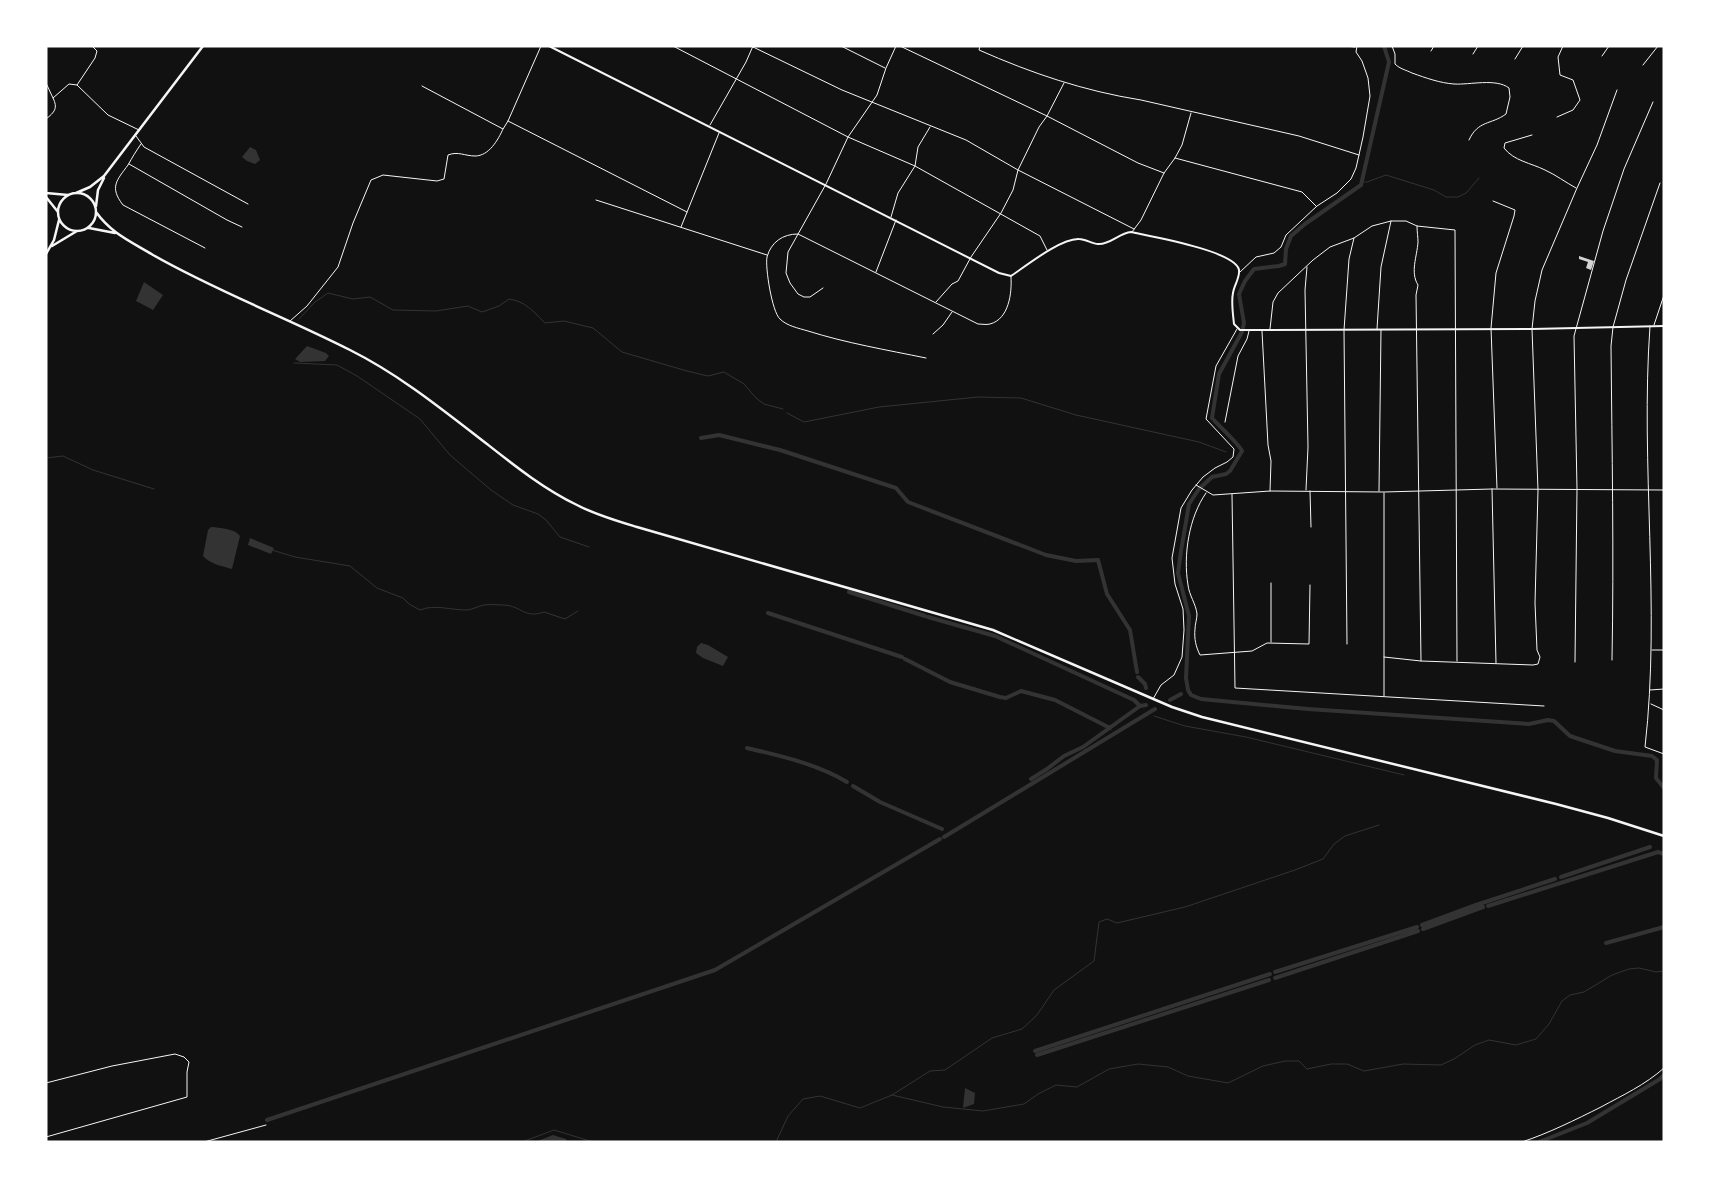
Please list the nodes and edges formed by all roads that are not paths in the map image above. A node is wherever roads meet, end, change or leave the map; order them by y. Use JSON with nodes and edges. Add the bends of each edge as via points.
{"nodes":[{"id":1,"x":92,"y":46,"type":"edge"},
{"id":2,"x":203,"y":46,"type":"edge"},
{"id":3,"x":540,"y":46,"type":"edge"},
{"id":4,"x":549,"y":46,"type":"edge"},
{"id":5,"x":673,"y":46,"type":"edge"},
{"id":6,"x":840,"y":46,"type":"edge"},
{"id":7,"x":896,"y":46,"type":"edge"},
{"id":8,"x":900,"y":46,"type":"edge"},
{"id":9,"x":980,"y":46,"type":"edge"},
{"id":10,"x":1346,"y":46,"type":"edge"},
{"id":11,"x":1392,"y":46,"type":"edge"},
{"id":12,"x":1434,"y":46,"type":"edge"},
{"id":13,"x":1478,"y":46,"type":"edge"},
{"id":14,"x":1522,"y":46,"type":"edge"},
{"id":15,"x":1563,"y":46,"type":"edge"},
{"id":16,"x":1609,"y":46,"type":"edge"},
{"id":17,"x":1658,"y":46,"type":"edge"},
{"id":18,"x":753,"y":47,"type":"edge"},
{"id":19,"x":1356,"y":47,"type":"edge"},
{"id":20,"x":1431,"y":51,"type":"dead end"},
{"id":21,"x":1473,"y":54,"type":"dead end"},
{"id":22,"x":1602,"y":56,"type":"dead end"},
{"id":23,"x":1515,"y":59,"type":"dead end"},
{"id":24,"x":1643,"y":65,"type":"dead end"},
{"id":25,"x":886,"y":68,"type":"junction"},
{"id":26,"x":735,"y":79,"type":"junction"},
{"id":27,"x":46,"y":83,"type":"edge"},
{"id":28,"x":1065,"y":83,"type":"junction"},
{"id":29,"x":77,"y":85,"type":"junction"},
{"id":30,"x":422,"y":86,"type":"dead end"},
{"id":31,"x":1616,"y":90,"type":"dead end"},
{"id":32,"x":53,"y":98,"type":"junction"},
{"id":33,"x":1653,"y":102,"type":"dead end"},
{"id":34,"x":872,"y":103,"type":"junction"},
{"id":35,"x":1191,"y":113,"type":"junction"},
{"id":36,"x":1047,"y":116,"type":"junction"},
{"id":37,"x":1557,"y":117,"type":"dead end"},
{"id":38,"x":46,"y":119,"type":"edge"},
{"id":39,"x":508,"y":122,"type":"junction"},
{"id":40,"x":709,"y":126,"type":"junction"},
{"id":41,"x":930,"y":127,"type":"junction"},
{"id":42,"x":503,"y":129,"type":"junction"},
{"id":43,"x":140,"y":130,"type":"junction"},
{"id":44,"x":720,"y":132,"type":"junction"},
{"id":45,"x":136,"y":135,"type":"junction"},
{"id":46,"x":1532,"y":135,"type":"dead end"},
{"id":47,"x":848,"y":136,"type":"junction"},
{"id":48,"x":1469,"y":140,"type":"dead end"},
{"id":49,"x":140,"y":144,"type":"junction"},
{"id":50,"x":1359,"y":154,"type":"junction"},
{"id":51,"x":1175,"y":158,"type":"junction"},
{"id":52,"x":128,"y":164,"type":"junction"},
{"id":53,"x":914,"y":166,"type":"junction"},
{"id":54,"x":1018,"y":170,"type":"junction"},
{"id":55,"x":1164,"y":173,"type":"junction"},
{"id":56,"x":104,"y":176,"type":"junction"},
{"id":57,"x":1660,"y":183,"type":"dead end"},
{"id":58,"x":826,"y":184,"type":"junction"},
{"id":59,"x":1577,"y":188,"type":"junction"},
{"id":60,"x":76,"y":193,"type":"junction"},
{"id":61,"x":46,"y":195,"type":"edge"},
{"id":62,"x":70,"y":195,"type":"junction"},
{"id":63,"x":596,"y":200,"type":"dead end"},
{"id":64,"x":1492,"y":200,"type":"dead end"},
{"id":65,"x":248,"y":204,"type":"dead end"},
{"id":66,"x":1317,"y":206,"type":"junction"},
{"id":67,"x":96,"y":207,"type":"junction"},
{"id":68,"x":96,"y":212,"type":"junction"},
{"id":69,"x":687,"y":212,"type":"junction"},
{"id":70,"x":58,"y":213,"type":"junction"},
{"id":71,"x":1001,"y":213,"type":"junction"},
{"id":72,"x":891,"y":217,"type":"junction"},
{"id":73,"x":60,"y":219,"type":"junction"},
{"id":74,"x":896,"y":220,"type":"junction"},
{"id":75,"x":1391,"y":221,"type":"junction"},
{"id":76,"x":1417,"y":226,"type":"junction"},
{"id":77,"x":242,"y":227,"type":"dead end"},
{"id":78,"x":88,"y":228,"type":"junction"},
{"id":79,"x":681,"y":228,"type":"junction"},
{"id":80,"x":1134,"y":229,"type":"junction"},
{"id":81,"x":78,"y":231,"type":"junction"},
{"id":82,"x":1131,"y":232,"type":"junction"},
{"id":83,"x":116,"y":234,"type":"junction"},
{"id":84,"x":798,"y":234,"type":"junction"},
{"id":85,"x":1354,"y":238,"type":"junction"},
{"id":86,"x":51,"y":247,"type":"junction"},
{"id":87,"x":205,"y":248,"type":"dead end"},
{"id":88,"x":1048,"y":251,"type":"junction"},
{"id":89,"x":46,"y":254,"type":"edge"},
{"id":90,"x":768,"y":255,"type":"junction"},
{"id":91,"x":971,"y":257,"type":"junction"},
{"id":92,"x":1307,"y":266,"type":"junction"},
{"id":93,"x":1239,"y":272,"type":"junction"},
{"id":94,"x":875,"y":273,"type":"junction"},
{"id":95,"x":1011,"y":276,"type":"junction"},
{"id":96,"x":823,"y":288,"type":"dead end"},
{"id":97,"x":1664,"y":295,"type":"edge"},
{"id":98,"x":936,"y":302,"type":"junction"},
{"id":99,"x":953,"y":312,"type":"junction"},
{"id":100,"x":290,"y":322,"type":"junction"},
{"id":101,"x":1650,"y":326,"type":"junction"},
{"id":102,"x":1654,"y":326,"type":"junction"},
{"id":103,"x":1664,"y":326,"type":"edge"},
{"id":104,"x":1613,"y":327,"type":"junction"},
{"id":105,"x":1492,"y":328,"type":"junction"},
{"id":106,"x":1576,"y":328,"type":"junction"},
{"id":107,"x":1239,"y":329,"type":"junction"},
{"id":108,"x":1377,"y":329,"type":"junction"},
{"id":109,"x":1381,"y":329,"type":"junction"},
{"id":110,"x":1417,"y":329,"type":"junction"},
{"id":111,"x":1454,"y":329,"type":"junction"},
{"id":112,"x":1532,"y":329,"type":"junction"},
{"id":113,"x":1249,"y":330,"type":"junction"},
{"id":114,"x":1262,"y":330,"type":"junction"},
{"id":115,"x":1270,"y":330,"type":"junction"},
{"id":116,"x":1306,"y":330,"type":"junction"},
{"id":117,"x":1344,"y":330,"type":"junction"},
{"id":118,"x":933,"y":334,"type":"dead end"},
{"id":119,"x":926,"y":358,"type":"dead end"},
{"id":120,"x":1225,"y":422,"type":"dead end"},
{"id":121,"x":1196,"y":485,"type":"junction"},
{"id":122,"x":1492,"y":489,"type":"junction"},
{"id":123,"x":1497,"y":489,"type":"junction"},
{"id":124,"x":1611,"y":489,"type":"junction"},
{"id":125,"x":1538,"y":490,"type":"junction"},
{"id":126,"x":1577,"y":490,"type":"junction"},
{"id":127,"x":1649,"y":490,"type":"junction"},
{"id":128,"x":1664,"y":490,"type":"edge"},
{"id":129,"x":1270,"y":491,"type":"junction"},
{"id":130,"x":1306,"y":491,"type":"junction"},
{"id":131,"x":1310,"y":491,"type":"junction"},
{"id":132,"x":1457,"y":491,"type":"junction"},
{"id":133,"x":1206,"y":492,"type":"junction"},
{"id":134,"x":1345,"y":492,"type":"junction"},
{"id":135,"x":1379,"y":492,"type":"junction"},
{"id":136,"x":1384,"y":492,"type":"junction"},
{"id":137,"x":1420,"y":492,"type":"junction"},
{"id":138,"x":1232,"y":494,"type":"junction"},
{"id":139,"x":1311,"y":527,"type":"dead end"},
{"id":140,"x":1271,"y":584,"type":"dead end"},
{"id":141,"x":1310,"y":585,"type":"dead end"},
{"id":142,"x":1271,"y":643,"type":"junction"},
{"id":143,"x":1347,"y":644,"type":"dead end"},
{"id":144,"x":1652,"y":650,"type":"junction"},
{"id":145,"x":1664,"y":650,"type":"edge"},
{"id":146,"x":1234,"y":653,"type":"junction"},
{"id":147,"x":1384,"y":657,"type":"junction"},
{"id":148,"x":1612,"y":660,"type":"dead end"},
{"id":149,"x":1421,"y":661,"type":"junction"},
{"id":150,"x":1457,"y":661,"type":"junction"},
{"id":151,"x":1575,"y":662,"type":"dead end"},
{"id":152,"x":1496,"y":664,"type":"junction"},
{"id":153,"x":1649,"y":690,"type":"junction"},
{"id":154,"x":1664,"y":690,"type":"edge"},
{"id":155,"x":1384,"y":697,"type":"junction"},
{"id":156,"x":1153,"y":699,"type":"junction"},
{"id":157,"x":1650,"y":704,"type":"junction"},
{"id":158,"x":1544,"y":706,"type":"dead end"},
{"id":159,"x":1664,"y":710,"type":"edge"},
{"id":160,"x":1664,"y":754,"type":"edge"},
{"id":161,"x":1664,"y":836,"type":"edge"},
{"id":162,"x":1664,"y":1068,"type":"edge"},
{"id":163,"x":46,"y":1083,"type":"edge"},
{"id":164,"x":266,"y":1125,"type":"dead end"},
{"id":165,"x":46,"y":1138,"type":"edge"},
{"id":166,"x":204,"y":1142,"type":"edge"},
{"id":167,"x":1522,"y":1142,"type":"edge"}],
"edges":[{"from":1,"to":29,"type":"street","via":[[97,51],[95,58]]},
{"from":2,"to":43,"type":"main road"},
{"from":3,"to":39,"type":"street"},
{"from":4,"to":40,"type":"main road"},
{"from":5,"to":26,"type":"street"},
{"from":6,"to":25,"type":"street"},
{"from":7,"to":25,"type":"street"},
{"from":8,"to":36,"type":"street"},
{"from":9,"to":28,"type":"street","via":[[979,50]]},
{"from":10,"to":19,"type":"street"},
{"from":11,"to":48,"type":"street","via":[[1395,63],[1399,67],[1426,78],[1454,84],[1508,87],[1510,98],[1506,114],[1474,130]]},
{"from":12,"to":20,"type":"street"},
{"from":13,"to":21,"type":"street"},
{"from":14,"to":23,"type":"street"},
{"from":15,"to":37,"type":"street","via":[[1558,56],[1560,75],[1573,80],[1580,100],[1573,110]]},
{"from":16,"to":22,"type":"street"},
{"from":17,"to":24,"type":"street"},
{"from":18,"to":26,"type":"street"},
{"from":18,"to":34,"type":"street"},
{"from":19,"to":50,"type":"street","via":[[1368,78],[1370,96]]},
{"from":25,"to":34,"type":"street"},
{"from":26,"to":40,"type":"street"},
{"from":26,"to":47,"type":"street"},
{"from":27,"to":32,"type":"street"},
{"from":28,"to":35,"type":"street"},
{"from":28,"to":36,"type":"street"},
{"from":29,"to":32,"type":"street","via":[[69,84]]},
{"from":29,"to":43,"type":"street","via":[[108,115]]},
{"from":30,"to":42,"type":"street"},
{"from":31,"to":59,"type":"street","via":[[1597,145]]},
{"from":32,"to":38,"type":"street","via":[[56,108]]},
{"from":33,"to":106,"type":"street","via":[[1621,178]]},
{"from":34,"to":41,"type":"street"},
{"from":34,"to":47,"type":"street"},
{"from":35,"to":50,"type":"street","via":[[1299,136]]},
{"from":35,"to":51,"type":"street"},
{"from":36,"to":54,"type":"street"},
{"from":36,"to":55,"type":"street"},
{"from":39,"to":42,"type":"street"},
{"from":39,"to":69,"type":"street"},
{"from":40,"to":44,"type":"main road"},
{"from":41,"to":53,"type":"street","via":[[918,147]]},
{"from":41,"to":54,"type":"street","via":[[966,140]]},
{"from":42,"to":100,"type":"street","via":[[483,155],[454,152],[448,155],[444,179],[383,176],[371,180],[352,223],[338,267],[308,306]]},
{"from":43,"to":45,"type":"main road"},
{"from":44,"to":58,"type":"main road"},
{"from":44,"to":69,"type":"street"},
{"from":45,"to":49,"type":"street"},
{"from":45,"to":56,"type":"main road"},
{"from":46,"to":59,"type":"street","via":[[1505,143],[1504,148],[1516,159]]},
{"from":47,"to":53,"type":"street"},
{"from":47,"to":58,"type":"street"},
{"from":49,"to":52,"type":"street"},
{"from":49,"to":65,"type":"street"},
{"from":50,"to":66,"type":"street","via":[[1351,179]]},
{"from":51,"to":55,"type":"street"},
{"from":51,"to":66,"type":"street","via":[[1302,192]]},
{"from":52,"to":77,"type":"street"},
{"from":52,"to":87,"type":"street","via":[[116,182],[123,205]]},
{"from":53,"to":71,"type":"street"},
{"from":53,"to":72,"type":"street","via":[[898,192]]},
{"from":54,"to":71,"type":"street","via":[[1013,190]]},
{"from":54,"to":80,"type":"street"},
{"from":55,"to":80,"type":"street"},
{"from":56,"to":60,"type":"main road","via":[[90,188]]},
{"from":56,"to":67,"type":"main road"},
{"from":57,"to":104,"type":"street"},
{"from":58,"to":72,"type":"main road"},
{"from":58,"to":84,"type":"street"},
{"from":59,"to":112,"type":"street","via":[[1542,270]]},
{"from":60,"to":62,"type":"main road"},
{"from":60,"to":67,"type":"main road","via":[[89,197]]},
{"from":61,"to":62,"type":"main road"},
{"from":61,"to":70,"type":"main road"},
{"from":62,"to":70,"type":"main road","via":[[62,202]]},
{"from":63,"to":79,"type":"street"},
{"from":64,"to":105,"type":"street","via":[[1514,210],[1514,216],[1496,273]]},
{"from":66,"to":93,"type":"street","via":[[1286,235],[1274,253],[1256,257]]},
{"from":67,"to":68,"type":"main road"},
{"from":68,"to":78,"type":"main road","via":[[94,222]]},
{"from":68,"to":83,"type":"main road"},
{"from":69,"to":79,"type":"street"},
{"from":70,"to":73,"type":"main road"},
{"from":71,"to":88,"type":"street","via":[[1040,236]]},
{"from":71,"to":91,"type":"street"},
{"from":72,"to":74,"type":"main road"},
{"from":73,"to":81,"type":"main road","via":[[68,229]]},
{"from":73,"to":86,"type":"main road"},
{"from":74,"to":91,"type":"main road"},
{"from":74,"to":94,"type":"street"},
{"from":75,"to":76,"type":"street","via":[[1406,221]]},
{"from":75,"to":85,"type":"street","via":[[1372,226]]},
{"from":75,"to":108,"type":"street","via":[[1381,267]]},
{"from":76,"to":110,"type":"street"},
{"from":76,"to":111,"type":"street","via":[[1455,230]]},
{"from":78,"to":81,"type":"main road"},
{"from":78,"to":83,"type":"main road"},
{"from":79,"to":90,"type":"street"},
{"from":80,"to":82,"type":"street"},
{"from":81,"to":86,"type":"main road"},
{"from":82,"to":88,"type":"main road","via":[[1098,244],[1078,239]]},
{"from":82,"to":93,"type":"main road","via":[[1180,242],[1216,255],[1235,263]]},
{"from":83,"to":100,"type":"main road","via":[[202,282]]},
{"from":84,"to":90,"type":"street","via":[[782,236]]},
{"from":84,"to":94,"type":"street"},
{"from":84,"to":96,"type":"street","via":[[786,262],[790,283],[804,297],[810,297]]},
{"from":85,"to":92,"type":"street","via":[[1330,247]]},
{"from":85,"to":117,"type":"street","via":[[1349,259]]},
{"from":86,"to":89,"type":"main road"},
{"from":88,"to":95,"type":"main road"},
{"from":90,"to":119,"type":"street","via":[[766,266],[775,310],[778,318],[786,324],[832,339]]},
{"from":91,"to":95,"type":"main road"},
{"from":91,"to":98,"type":"street","via":[[958,281]]},
{"from":92,"to":115,"type":"street","via":[[1278,292],[1273,302]]},
{"from":92,"to":116,"type":"street"},
{"from":93,"to":107,"type":"main road","via":[[1232,294],[1234,324]]},
{"from":94,"to":98,"type":"street"},
{"from":95,"to":99,"type":"street","via":[[1008,304],[999,320],[989,325],[978,324]]},
{"from":97,"to":102,"type":"street"},
{"from":98,"to":99,"type":"street"},
{"from":99,"to":118,"type":"street"},
{"from":100,"to":156,"type":"main road","via":[[383,368],[538,482],[571,502],[645,530],[993,630]]},
{"from":101,"to":102,"type":"main road"},
{"from":101,"to":104,"type":"main road"},
{"from":101,"to":127,"type":"street"},
{"from":102,"to":103,"type":"main road"},
{"from":104,"to":106,"type":"main road"},
{"from":104,"to":124,"type":"street"},
{"from":105,"to":111,"type":"main road"},
{"from":105,"to":112,"type":"main road"},
{"from":105,"to":123,"type":"street"},
{"from":106,"to":112,"type":"main road"},
{"from":106,"to":126,"type":"street"},
{"from":107,"to":113,"type":"main road"},
{"from":107,"to":121,"type":"street","via":[[1216,366],[1206,419],[1234,449],[1232,457],[1202,477]]},
{"from":108,"to":109,"type":"main road"},
{"from":108,"to":117,"type":"main road"},
{"from":109,"to":110,"type":"main road"},
{"from":109,"to":135,"type":"street"},
{"from":110,"to":111,"type":"main road"},
{"from":110,"to":137,"type":"street"},
{"from":111,"to":132,"type":"street"},
{"from":112,"to":125,"type":"street"},
{"from":113,"to":114,"type":"main road"},
{"from":113,"to":120,"type":"street","via":[[1238,356]]},
{"from":114,"to":115,"type":"main road"},
{"from":114,"to":129,"type":"street"},
{"from":115,"to":116,"type":"main road"},
{"from":116,"to":117,"type":"main road"},
{"from":116,"to":130,"type":"street"},
{"from":117,"to":134,"type":"street"},
{"from":121,"to":133,"type":"street"},
{"from":121,"to":156,"type":"street","via":[[1181,508],[1172,558],[1175,584],[1183,609],[1182,657],[1174,676],[1160,685]]},
{"from":122,"to":123,"type":"street"},
{"from":122,"to":132,"type":"street"},
{"from":122,"to":152,"type":"street"},
{"from":123,"to":125,"type":"street"},
{"from":124,"to":126,"type":"street"},
{"from":124,"to":127,"type":"street"},
{"from":124,"to":148,"type":"street"},
{"from":125,"to":126,"type":"street"},
{"from":125,"to":152,"type":"street","via":[[1535,603],[1540,657],[1538,664],[1533,665]]},
{"from":126,"to":151,"type":"street"},
{"from":127,"to":128,"type":"street"},
{"from":127,"to":144,"type":"street"},
{"from":129,"to":130,"type":"street"},
{"from":129,"to":138,"type":"street"},
{"from":130,"to":131,"type":"street"},
{"from":131,"to":134,"type":"street"},
{"from":131,"to":139,"type":"street"},
{"from":132,"to":137,"type":"street"},
{"from":132,"to":150,"type":"street"},
{"from":133,"to":138,"type":"street","via":[[1212,495]]},
{"from":133,"to":146,"type":"street","via":[[1192,519],[1187,557],[1188,586],[1197,614],[1196,646],[1200,655]]},
{"from":134,"to":135,"type":"street"},
{"from":134,"to":143,"type":"street"},
{"from":135,"to":136,"type":"street"},
{"from":136,"to":137,"type":"street"},
{"from":136,"to":147,"type":"street"},
{"from":137,"to":149,"type":"street"},
{"from":138,"to":146,"type":"street"},
{"from":140,"to":142,"type":"street"},
{"from":141,"to":142,"type":"street","via":[[1309,644]]},
{"from":142,"to":146,"type":"street","via":[[1252,651]]},
{"from":144,"to":145,"type":"street"},
{"from":144,"to":153,"type":"street"},
{"from":146,"to":155,"type":"street","via":[[1235,688]]},
{"from":147,"to":149,"type":"street"},
{"from":147,"to":155,"type":"street"},
{"from":149,"to":150,"type":"street"},
{"from":150,"to":152,"type":"street"},
{"from":153,"to":154,"type":"street"},
{"from":153,"to":157,"type":"street"},
{"from":155,"to":158,"type":"street"},
{"from":156,"to":161,"type":"main road","via":[[1202,717],[1556,804]]},
{"from":157,"to":159,"type":"street"},
{"from":157,"to":160,"type":"street","via":[[1645,747]]},
{"from":162,"to":167,"type":"street","via":[[1652,1079],[1619,1097],[1563,1126]]},
{"from":163,"to":165,"type":"street","via":[[175,1054],[189,1062],[187,1097]]},
{"from":164,"to":166,"type":"street"}]}
